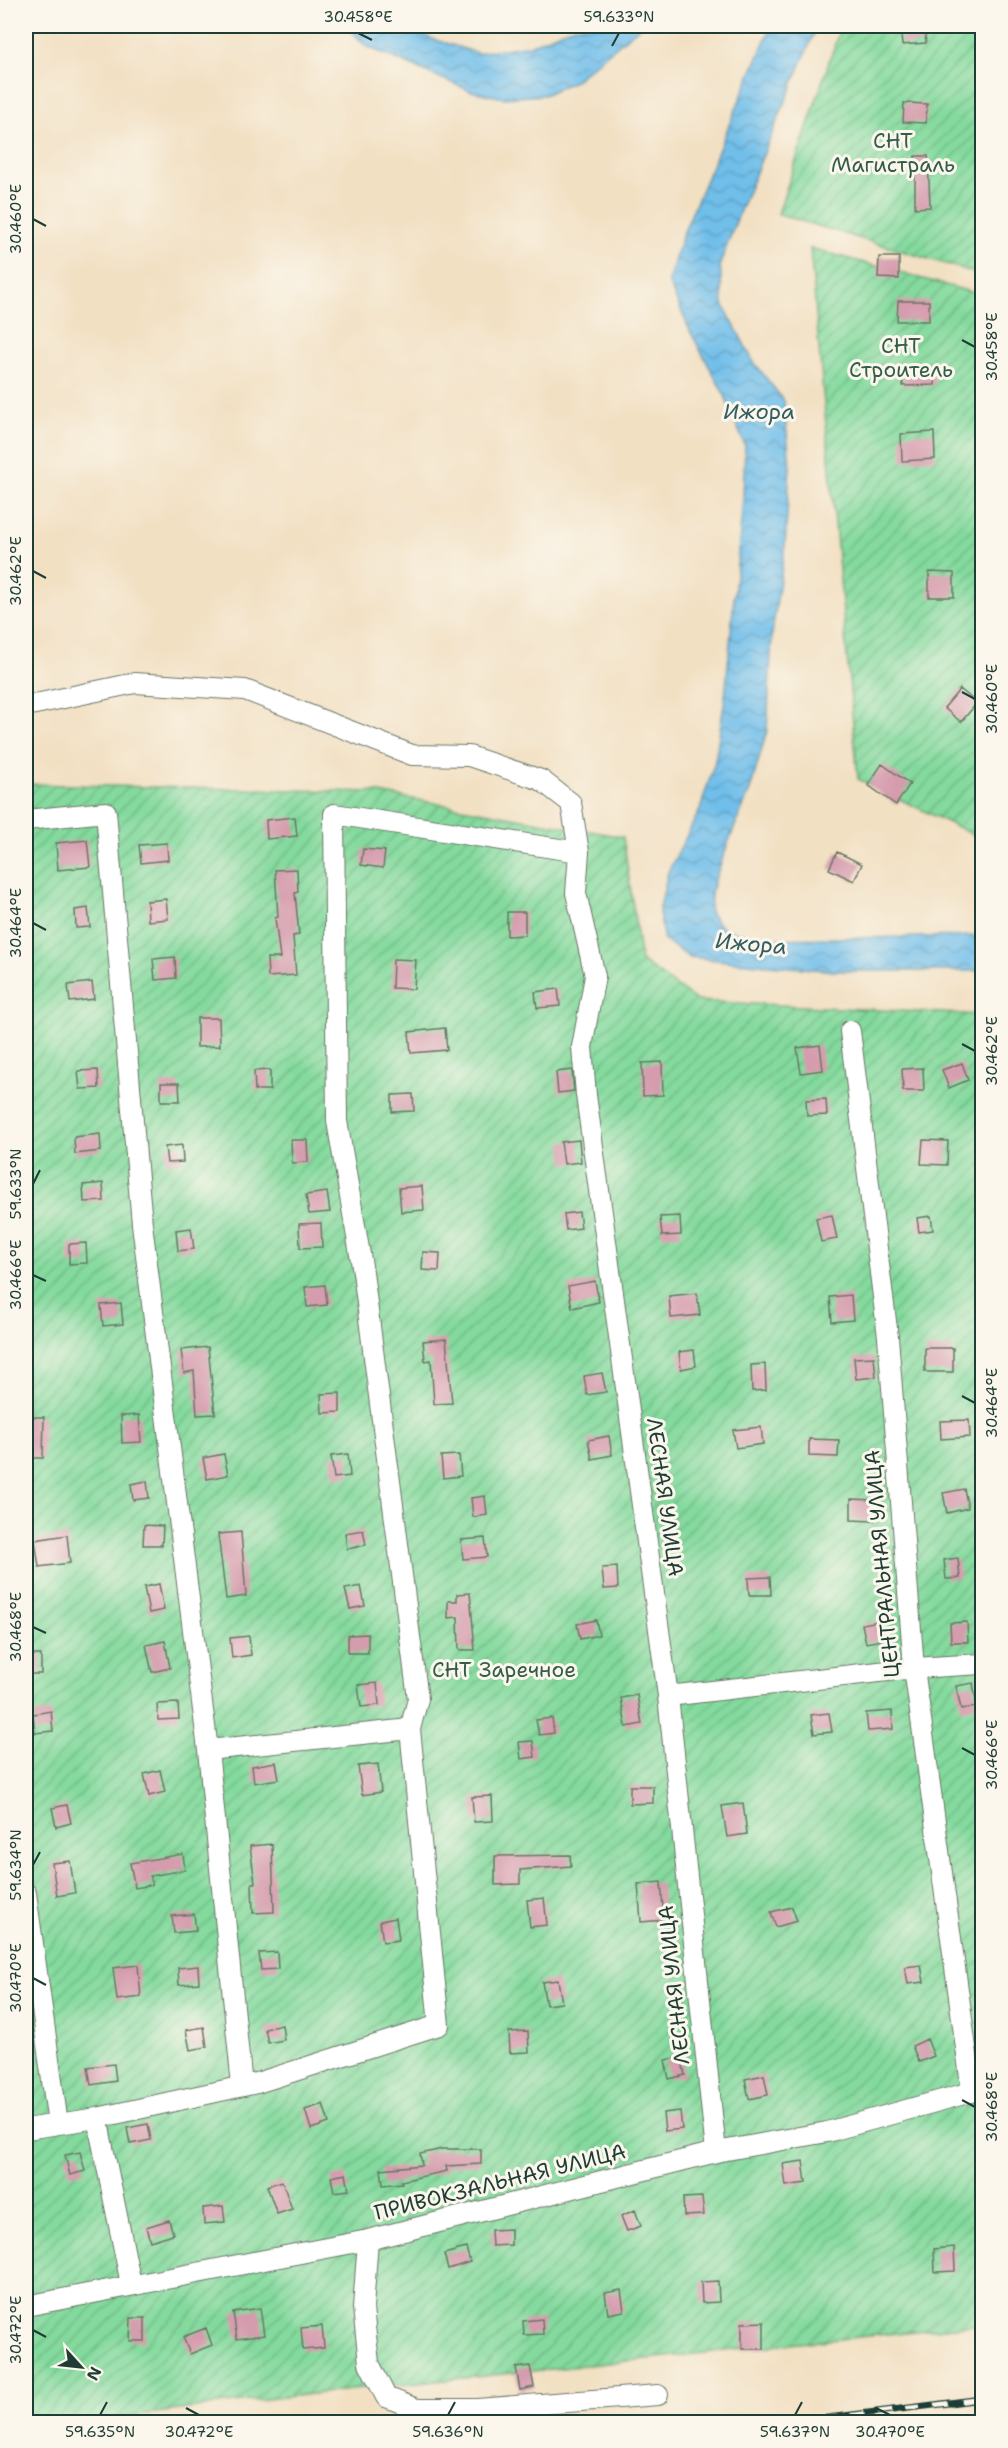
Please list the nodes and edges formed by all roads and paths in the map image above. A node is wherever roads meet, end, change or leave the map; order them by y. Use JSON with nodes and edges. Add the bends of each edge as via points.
{"nodes":[{"id":1,"x":26,"y":705,"type":"edge"},
{"id":2,"x":26,"y":820,"type":"edge"},
{"id":3,"x":579,"y":852,"type":"junction"},
{"id":4,"x":850,"y":1032,"type":"dead end"},
{"id":5,"x":982,"y":1664,"type":"edge"},
{"id":6,"x":914,"y":1668,"type":"junction"},
{"id":7,"x":668,"y":1696,"type":"junction"},
{"id":8,"x":410,"y":1728,"type":"junction"},
{"id":9,"x":208,"y":1750,"type":"junction"},
{"id":10,"x":26,"y":1893,"type":"edge"},
{"id":11,"x":242,"y":2086,"type":"junction"},
{"id":12,"x":977,"y":2091,"type":"edge"},
{"id":13,"x":97,"y":2118,"type":"junction"},
{"id":14,"x":58,"y":2124,"type":"junction"},
{"id":15,"x":26,"y":2129,"type":"edge"},
{"id":16,"x":716,"y":2152,"type":"junction"},
{"id":17,"x":368,"y":2240,"type":"junction"},
{"id":18,"x":131,"y":2284,"type":"junction"},
{"id":19,"x":26,"y":2306,"type":"edge"},
{"id":20,"x":658,"y":2395,"type":"dead end"}],
"edges":[{"from":1,"to":3,"type":"street","name":"ЛЕСНАЯ УЛИЦА","via":[[135,683],[245,690],[412,755],[468,756],[541,780],[571,803]]},
{"from":2,"to":9,"type":"street","via":[[106,812],[142,1224]]},
{"from":3,"to":7,"type":"street","name":"ЛЕСНАЯ УЛИЦА","via":[[576,893],[595,976],[582,1047],[586,1095]]},
{"from":3,"to":8,"type":"street","via":[[334,814],[337,1121],[363,1272],[418,1699]]},
{"from":4,"to":6,"type":"street","name":"ЦЕНТРАЛЬНАЯ УЛИЦА","via":[[888,1337]]},
{"from":5,"to":6,"type":"street"},
{"from":6,"to":7,"type":"street"},
{"from":6,"to":12,"type":"street","name":"ЦЕНТРАЛЬНАЯ УЛИЦА"},
{"from":7,"to":16,"type":"street","name":"ЛЕСНАЯ УЛИЦА"},
{"from":8,"to":9,"type":"street"},
{"from":8,"to":11,"type":"street","via":[[439,2025]]},
{"from":9,"to":11,"type":"street"},
{"from":10,"to":14,"type":"street"},
{"from":11,"to":13,"type":"street"},
{"from":12,"to":16,"type":"street","name":"ПРИВОКЗАЛЬНАЯ УЛИЦА","via":[[827,2132]]},
{"from":13,"to":14,"type":"street"},
{"from":13,"to":18,"type":"street"},
{"from":14,"to":15,"type":"street"},
{"from":16,"to":17,"type":"street","name":"ПРИВОКЗАЛЬНАЯ УЛИЦА"},
{"from":17,"to":18,"type":"street","name":"ПРИВОКЗАЛЬНАЯ УЛИЦА"},
{"from":17,"to":20,"type":"street","via":[[363,2308],[369,2362],[386,2397],[417,2409],[477,2409]]},
{"from":18,"to":19,"type":"street","name":"ПРИВОКЗАЛЬНАЯ УЛИЦА"}]}
